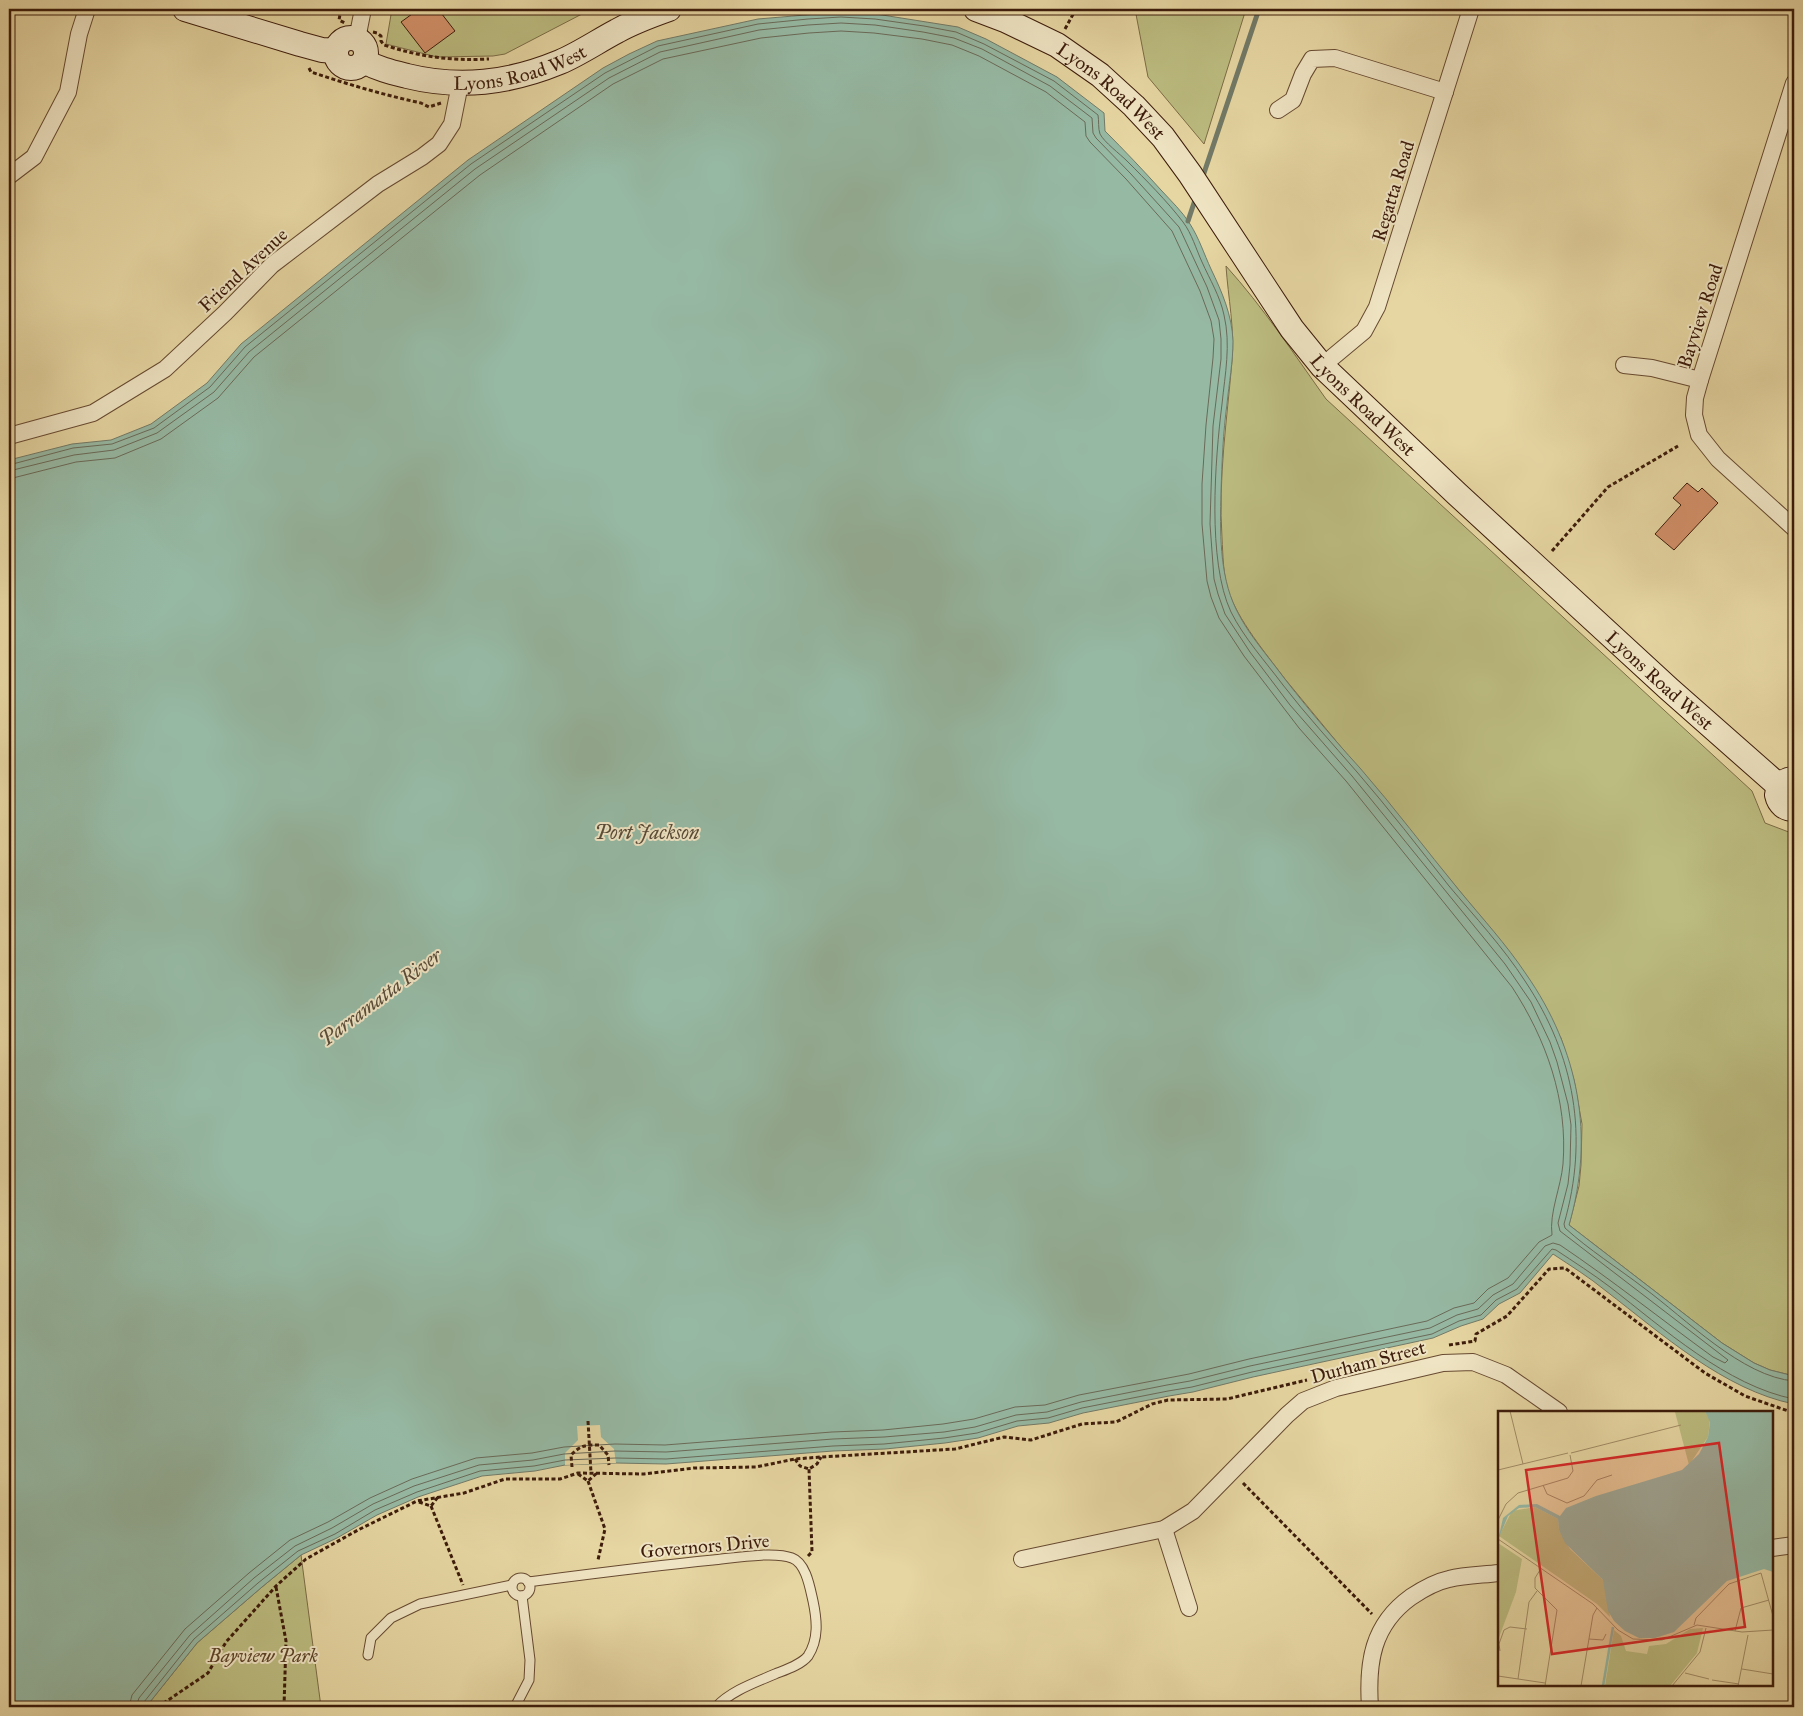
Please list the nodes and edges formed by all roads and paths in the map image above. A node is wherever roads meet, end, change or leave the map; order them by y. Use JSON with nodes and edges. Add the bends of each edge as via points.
{"nodes":[{"id":1,"x":87,"y":9,"type":"edge"},
{"id":2,"x":186,"y":9,"type":"edge"},
{"id":3,"x":341,"y":9,"type":"edge"},
{"id":4,"x":363,"y":9,"type":"edge"},
{"id":5,"x":669,"y":9,"type":"edge"},
{"id":6,"x":976,"y":9,"type":"edge"},
{"id":7,"x":1471,"y":9,"type":"edge"},
{"id":8,"x":338,"y":20,"type":"dead end"},
{"id":9,"x":366,"y":44,"type":"junction"},
{"id":10,"x":490,"y":59,"type":"dead end"},
{"id":11,"x":311,"y":72,"type":"dead end"},
{"id":12,"x":1794,"y":83,"type":"edge"},
{"id":13,"x":460,"y":84,"type":"junction"},
{"id":14,"x":1445,"y":92,"type":"junction"},
{"id":15,"x":421,"y":103,"type":"dead end"},
{"id":16,"x":1278,"y":110,"type":"dead end"},
{"id":17,"x":9,"y":176,"type":"edge"},
{"id":18,"x":1624,"y":365,"type":"dead end"},
{"id":19,"x":1322,"y":366,"type":"junction"},
{"id":20,"x":1700,"y":380,"type":"junction"},
{"id":21,"x":9,"y":436,"type":"edge"},
{"id":22,"x":1678,"y":446,"type":"dead end"},
{"id":23,"x":1794,"y":528,"type":"edge"},
{"id":24,"x":1552,"y":551,"type":"dead end"},
{"id":25,"x":1787,"y":783,"type":"edge"},
{"id":26,"x":1794,"y":809,"type":"edge"},
{"id":27,"x":1449,"y":1345,"type":"dead end"},
{"id":28,"x":1314,"y":1379,"type":"dead end"},
{"id":29,"x":1558,"y":1411,"type":"edge"},
{"id":30,"x":1794,"y":1413,"type":"edge"},
{"id":31,"x":588,"y":1421,"type":"dead end"},
{"id":32,"x":590,"y":1445,"type":"junction"},
{"id":33,"x":821,"y":1457,"type":"junction"},
{"id":34,"x":795,"y":1459,"type":"junction"},
{"id":35,"x":608,"y":1465,"type":"dead end"},
{"id":36,"x":572,"y":1467,"type":"dead end"},
{"id":37,"x":809,"y":1469,"type":"junction"},
{"id":38,"x":1232,"y":1471,"type":"junction"},
{"id":39,"x":578,"y":1473,"type":"junction"},
{"id":40,"x":591,"y":1473,"type":"junction"},
{"id":41,"x":597,"y":1473,"type":"junction"},
{"id":42,"x":588,"y":1481,"type":"junction"},
{"id":43,"x":439,"y":1497,"type":"junction"},
{"id":44,"x":417,"y":1501,"type":"junction"},
{"id":45,"x":431,"y":1506,"type":"junction"},
{"id":46,"x":1164,"y":1529,"type":"junction"},
{"id":47,"x":1794,"y":1545,"type":"edge"},
{"id":48,"x":1773,"y":1548,"type":"edge"},
{"id":49,"x":1022,"y":1559,"type":"dead end"},
{"id":50,"x":800,"y":1563,"type":"junction"},
{"id":51,"x":597,"y":1573,"type":"junction"},
{"id":52,"x":1498,"y":1573,"type":"edge"},
{"id":53,"x":528,"y":1582,"type":"junction"},
{"id":54,"x":512,"y":1585,"type":"junction"},
{"id":55,"x":276,"y":1586,"type":"junction"},
{"id":56,"x":467,"y":1594,"type":"junction"},
{"id":57,"x":522,"y":1596,"type":"junction"},
{"id":58,"x":1189,"y":1608,"type":"dead end"},
{"id":59,"x":1383,"y":1625,"type":"junction"},
{"id":60,"x":368,"y":1654,"type":"dead end"},
{"id":61,"x":158,"y":1707,"type":"edge"},
{"id":62,"x":284,"y":1707,"type":"edge"},
{"id":63,"x":515,"y":1707,"type":"edge"},
{"id":64,"x":716,"y":1707,"type":"edge"},
{"id":65,"x":1370,"y":1707,"type":"edge"}],
"edges":[{"from":1,"to":17,"type":"street","via":[[68,92],[34,157]]},
{"from":2,"to":9,"type":"main road","via":[[322,50],[336,51],[340,42],[353,38]]},
{"from":3,"to":8,"type":"path"},
{"from":4,"to":9,"type":"street"},
{"from":5,"to":13,"type":"main road","name":"Lyons Road West","via":[[619,30],[561,62],[518,77]]},
{"from":6,"to":19,"type":"main road","name":"Lyons Road West","via":[[1057,45],[1100,75],[1134,106],[1163,137],[1190,174],[1292,328]]},
{"from":7,"to":14,"type":"street","name":"Regatta Road"},
{"from":9,"to":10,"type":"path","via":[[381,36],[384,45],[416,54],[453,60]]},
{"from":9,"to":13,"type":"main road","name":"Lyons Road West","via":[[376,67],[436,82]]},
{"from":11,"to":15,"type":"path"},
{"from":12,"to":20,"type":"street","name":"Bayview Road"},
{"from":13,"to":21,"type":"street","name":"Friend Avenue","via":[[452,124],[439,144],[378,184],[272,265],[165,369],[93,412]]},
{"from":14,"to":16,"type":"street","via":[[1335,58],[1312,58],[1293,100]]},
{"from":14,"to":19,"type":"street","name":"Regatta Road","via":[[1377,307],[1364,331]]},
{"from":18,"to":20,"type":"street"},
{"from":19,"to":25,"type":"main road","name":"Lyons Road West","via":[[1662,683]]},
{"from":20,"to":23,"type":"street","name":"Bayview Road","via":[[1694,415],[1699,435],[1718,459]]},
{"from":22,"to":24,"type":"path","via":[[1608,487]]},
{"from":25,"to":26,"type":"main road","via":[[1777,796],[1778,800],[1785,808]]},
{"from":27,"to":30,"type":"path","via":[[1475,1341],[1476,1334],[1507,1316],[1550,1269],[1565,1268],[1705,1373],[1745,1396]]},
{"from":28,"to":33,"type":"path","via":[[1227,1399],[1168,1400],[1152,1404],[1116,1422],[1082,1424],[1031,1440],[1004,1437],[955,1449]]},
{"from":29,"to":38,"type":"street","name":"Durham Street","via":[[1506,1375],[1473,1362],[1443,1363],[1336,1388],[1303,1401]]},
{"from":31,"to":32,"type":"path"},
{"from":32,"to":35,"type":"path","via":[[599,1445],[608,1455]]},
{"from":32,"to":36,"type":"path","via":[[580,1446],[572,1455]]},
{"from":32,"to":40,"type":"path"},
{"from":33,"to":34,"type":"path"},
{"from":33,"to":37,"type":"path","via":[[818,1464]]},
{"from":34,"to":37,"type":"path","via":[[800,1466]]},
{"from":34,"to":41,"type":"path","via":[[756,1467],[694,1468],[644,1474]]},
{"from":37,"to":50,"type":"path","via":[[812,1552]]},
{"from":38,"to":46,"type":"street","name":"Durham Street","via":[[1193,1511]]},
{"from":38,"to":59,"type":"path"},
{"from":39,"to":40,"type":"path"},
{"from":39,"to":42,"type":"path"},
{"from":39,"to":43,"type":"path","via":[[560,1479],[505,1479],[464,1494]]},
{"from":40,"to":41,"type":"path"},
{"from":41,"to":42,"type":"path"},
{"from":42,"to":51,"type":"path","via":[[605,1529]]},
{"from":43,"to":44,"type":"path"},
{"from":43,"to":45,"type":"path"},
{"from":44,"to":45,"type":"path"},
{"from":44,"to":55,"type":"path","via":[[306,1559]]},
{"from":45,"to":56,"type":"path"},
{"from":46,"to":49,"type":"street","name":"Durham Street"},
{"from":46,"to":58,"type":"street"},
{"from":47,"to":48,"type":"street"},
{"from":50,"to":51,"type":"lane","name":"Governors Drive","via":[[778,1555]]},
{"from":50,"to":64,"type":"lane","via":[[813,1600],[814,1645],[806,1658],[749,1685]]},
{"from":51,"to":53,"type":"lane","name":"Governors Drive"},
{"from":52,"to":59,"type":"street","via":[[1449,1579],[1424,1588],[1403,1603]]},
{"from":53,"to":54,"type":"lane","via":[[518,1579]]},
{"from":53,"to":57,"type":"lane","via":[[529,1591]]},
{"from":54,"to":56,"type":"lane"},
{"from":54,"to":57,"type":"lane","via":[[514,1593]]},
{"from":55,"to":61,"type":"path","via":[[226,1642],[208,1673]]},
{"from":55,"to":62,"type":"path","via":[[286,1641]]},
{"from":56,"to":60,"type":"lane","via":[[420,1604],[391,1618],[371,1638]]},
{"from":57,"to":63,"type":"lane","via":[[530,1660],[529,1680]]},
{"from":59,"to":65,"type":"street","via":[[1369,1672]]}]}
